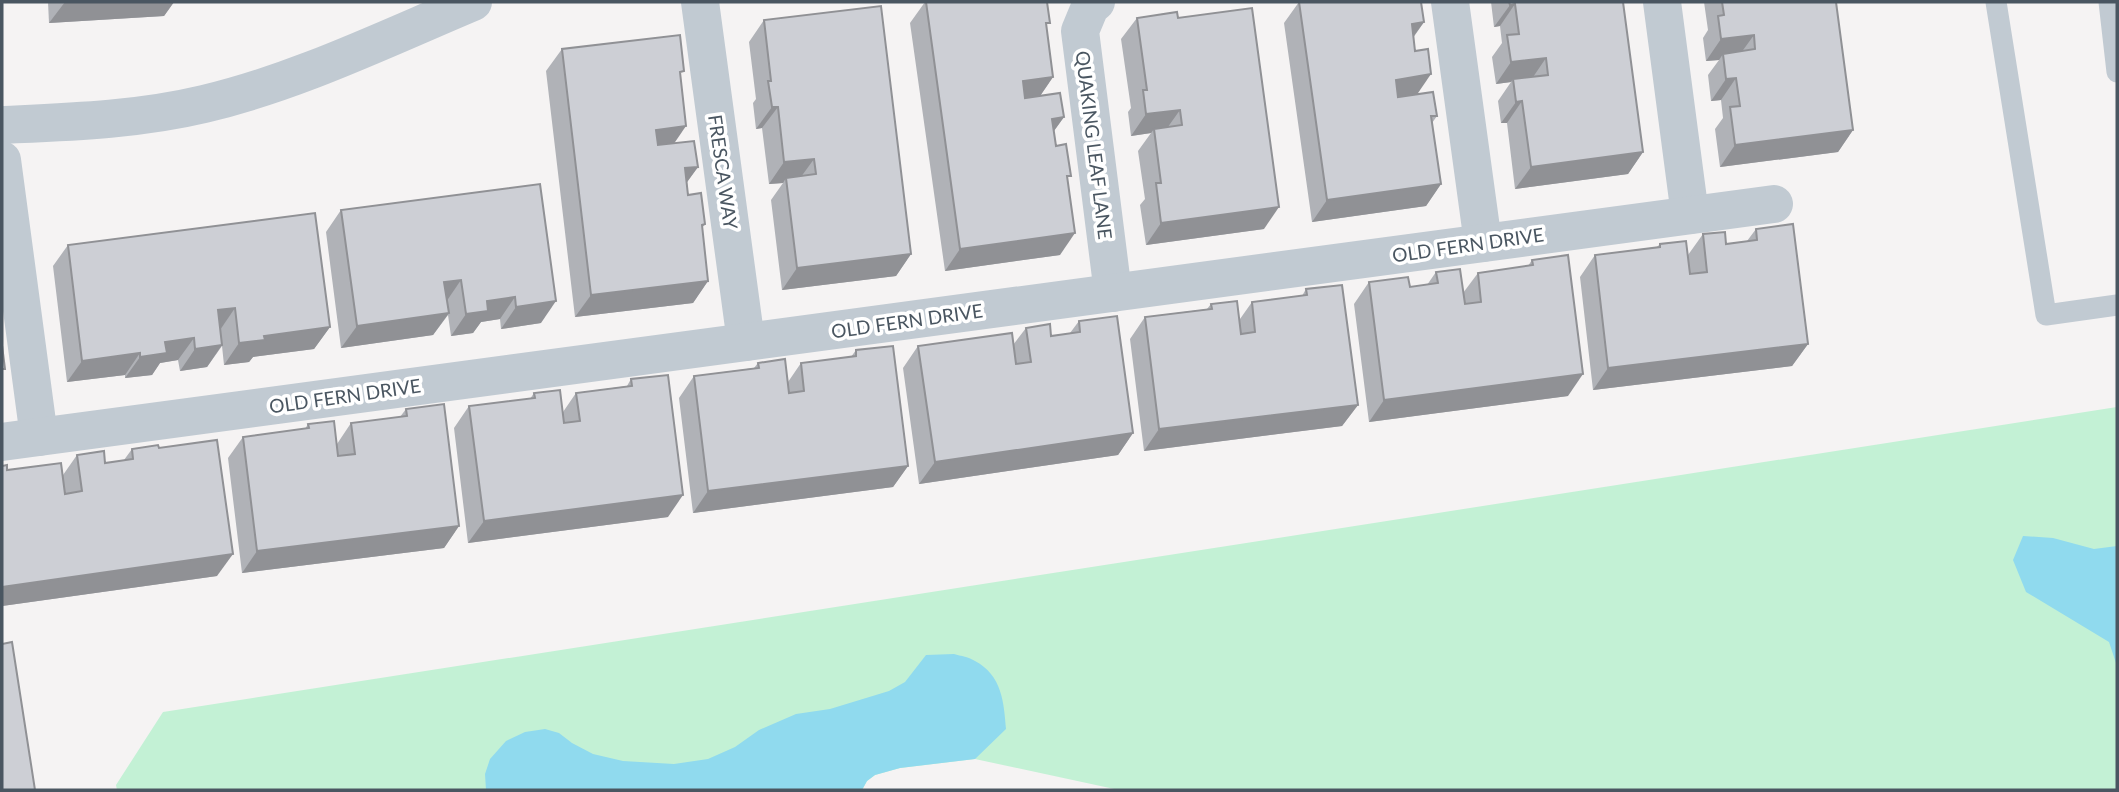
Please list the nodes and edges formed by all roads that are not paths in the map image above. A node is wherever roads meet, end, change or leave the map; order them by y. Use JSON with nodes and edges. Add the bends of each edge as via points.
{"nodes":[{"id":1,"x":473,"y":2,"type":"edge"},
{"id":2,"x":700,"y":2,"type":"edge"},
{"id":3,"x":1096,"y":2,"type":"edge"},
{"id":4,"x":1450,"y":2,"type":"edge"},
{"id":5,"x":1662,"y":2,"type":"edge"},
{"id":6,"x":1996,"y":2,"type":"edge"},
{"id":7,"x":2109,"y":2,"type":"edge"},
{"id":8,"x":2117,"y":72,"type":"edge"},
{"id":9,"x":2,"y":125,"type":"edge"},
{"id":10,"x":2,"y":160,"type":"edge"},
{"id":11,"x":1774,"y":204,"type":"dead end"},
{"id":12,"x":1690,"y":215,"type":"junction"},
{"id":13,"x":1483,"y":243,"type":"junction"},
{"id":14,"x":1112,"y":293,"type":"junction"},
{"id":15,"x":2117,"y":305,"type":"edge"},
{"id":16,"x":746,"y":342,"type":"junction"},
{"id":17,"x":39,"y":437,"type":"junction"},
{"id":18,"x":2,"y":442,"type":"edge"}],
"edges":[{"from":1,"to":9,"type":"street","via":[[288,80],[204,104],[123,117]]},
{"from":2,"to":16,"type":"street","name":"FRESCA WAY"},
{"from":3,"to":14,"type":"street","name":"QUAKING LEAF LANE","via":[[1080,31]]},
{"from":4,"to":13,"type":"street"},
{"from":5,"to":12,"type":"street"},
{"from":6,"to":15,"type":"lane","via":[[2046,315]]},
{"from":7,"to":8,"type":"lane"},
{"from":10,"to":17,"type":"street"},
{"from":11,"to":12,"type":"street","name":"OLD FERN DRIVE"},
{"from":12,"to":13,"type":"street","name":"OLD FERN DRIVE"},
{"from":13,"to":14,"type":"street","name":"OLD FERN DRIVE"},
{"from":14,"to":16,"type":"street","name":"OLD FERN DRIVE"},
{"from":16,"to":17,"type":"street","name":"OLD FERN DRIVE"},
{"from":17,"to":18,"type":"street","name":"OLD FERN DRIVE"}]}
